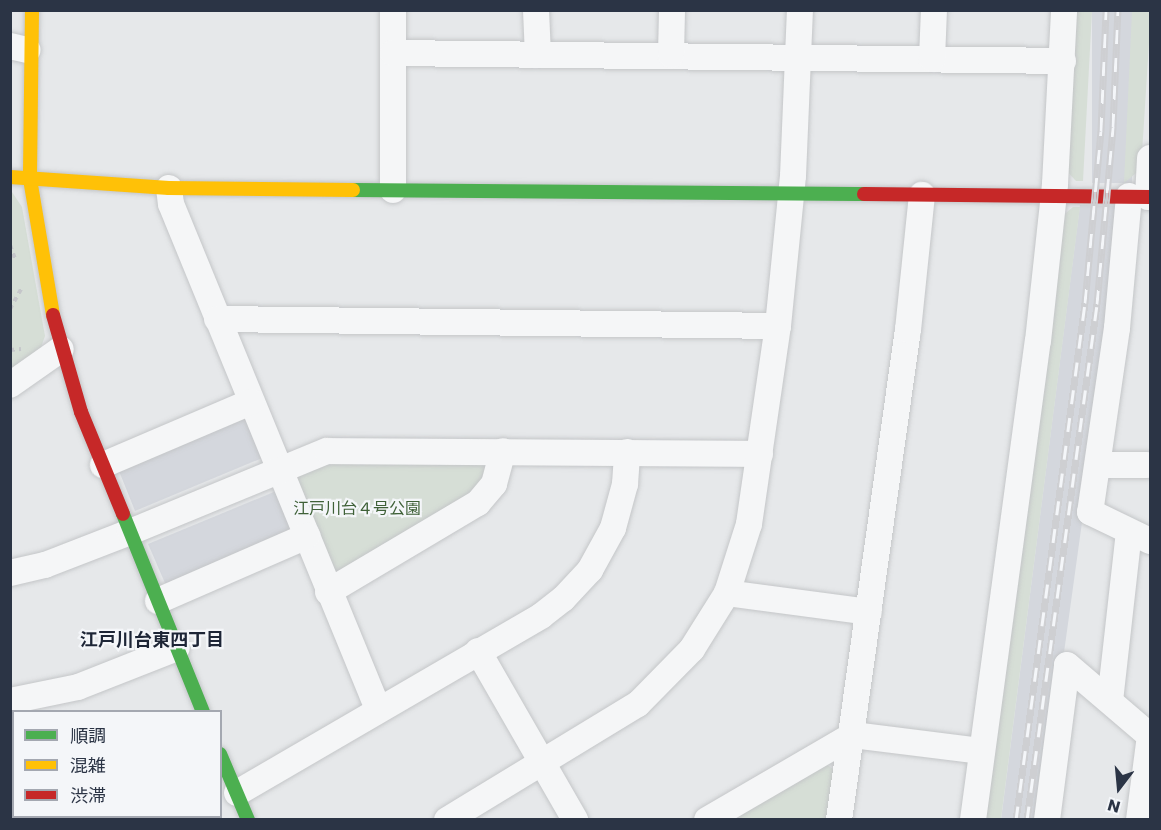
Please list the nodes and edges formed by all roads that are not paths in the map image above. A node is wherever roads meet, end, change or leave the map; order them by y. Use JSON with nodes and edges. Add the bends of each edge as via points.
{"nodes":[{"id":1,"x":32,"y":10,"type":"edge"},
{"id":2,"x":393,"y":10,"type":"edge"},
{"id":3,"x":536,"y":10,"type":"edge"},
{"id":4,"x":672,"y":10,"type":"edge"},
{"id":5,"x":801,"y":10,"type":"edge"},
{"id":6,"x":934,"y":10,"type":"edge"},
{"id":7,"x":1064,"y":10,"type":"edge"},
{"id":8,"x":20,"y":48,"type":"edge"},
{"id":9,"x":393,"y":53,"type":"junction"},
{"id":10,"x":538,"y":55,"type":"junction"},
{"id":11,"x":671,"y":56,"type":"junction"},
{"id":12,"x":800,"y":58,"type":"junction"},
{"id":13,"x":932,"y":59,"type":"junction"},
{"id":14,"x":1063,"y":61,"type":"junction"},
{"id":15,"x":1150,"y":158,"type":"edge"},
{"id":16,"x":10,"y":177,"type":"edge"},
{"id":17,"x":30,"y":179,"type":"junction"},
{"id":18,"x":169,"y":188,"type":"junction"},
{"id":19,"x":393,"y":190,"type":"junction"},
{"id":20,"x":792,"y":194,"type":"junction"},
{"id":21,"x":922,"y":195,"type":"junction"},
{"id":22,"x":1054,"y":196,"type":"junction"},
{"id":23,"x":1142,"y":197,"type":"edge"},
{"id":24,"x":217,"y":319,"type":"junction"},
{"id":25,"x":778,"y":326,"type":"junction"},
{"id":26,"x":61,"y":349,"type":"junction"},
{"id":27,"x":10,"y":385,"type":"edge"},
{"id":28,"x":251,"y":402,"type":"junction"},
{"id":29,"x":503,"y":451,"type":"junction"},
{"id":30,"x":627,"y":452,"type":"junction"},
{"id":31,"x":760,"y":454,"type":"junction"},
{"id":32,"x":103,"y":465,"type":"junction"},
{"id":33,"x":1098,"y":465,"type":"junction"},
{"id":34,"x":1146,"y":465,"type":"dead end"},
{"id":35,"x":279,"y":469,"type":"junction"},
{"id":36,"x":130,"y":532,"type":"junction"},
{"id":37,"x":307,"y":536,"type":"junction"},
{"id":38,"x":1140,"y":536,"type":"edge"},
{"id":39,"x":10,"y":573,"type":"edge"},
{"id":40,"x":328,"y":592,"type":"junction"},
{"id":41,"x":727,"y":593,"type":"junction"},
{"id":42,"x":158,"y":601,"type":"junction"},
{"id":43,"x":869,"y":612,"type":"junction"},
{"id":44,"x":177,"y":648,"type":"junction"},
{"id":45,"x":478,"y":651,"type":"junction"},
{"id":46,"x":10,"y":701,"type":"edge"},
{"id":47,"x":1110,"y":701,"type":"junction"},
{"id":48,"x":378,"y":709,"type":"junction"},
{"id":49,"x":203,"y":710,"type":"edge"},
{"id":50,"x":853,"y":735,"type":"junction"},
{"id":51,"x":1150,"y":735,"type":"edge"},
{"id":52,"x":982,"y":751,"type":"junction"},
{"id":53,"x":222,"y":763,"type":"edge"},
{"id":54,"x":543,"y":765,"type":"junction"},
{"id":55,"x":237,"y":794,"type":"junction"},
{"id":56,"x":723,"y":815,"type":"edge"},
{"id":57,"x":248,"y":819,"type":"edge"},
{"id":58,"x":447,"y":819,"type":"edge"},
{"id":59,"x":575,"y":819,"type":"edge"},
{"id":60,"x":839,"y":819,"type":"edge"},
{"id":61,"x":973,"y":819,"type":"edge"},
{"id":62,"x":1047,"y":819,"type":"edge"},
{"id":63,"x":1139,"y":819,"type":"edge"}],
"edges":[{"from":1,"to":8,"type":"street"},
{"from":2,"to":9,"type":"street"},
{"from":3,"to":10,"type":"street"},
{"from":4,"to":11,"type":"street"},
{"from":5,"to":12,"type":"street"},
{"from":6,"to":13,"type":"street"},
{"from":7,"to":14,"type":"street"},
{"from":8,"to":17,"type":"street"},
{"from":9,"to":10,"type":"street"},
{"from":9,"to":19,"type":"street"},
{"from":10,"to":11,"type":"street"},
{"from":11,"to":12,"type":"street"},
{"from":12,"to":13,"type":"street"},
{"from":12,"to":20,"type":"street"},
{"from":13,"to":14,"type":"street"},
{"from":14,"to":22,"type":"street"},
{"from":15,"to":23,"type":"street"},
{"from":16,"to":17,"type":"street"},
{"from":17,"to":18,"type":"street"},
{"from":17,"to":26,"type":"street","via":[[42,262]]},
{"from":18,"to":19,"type":"street"},
{"from":18,"to":24,"type":"street","via":[[171,204]]},
{"from":19,"to":20,"type":"street"},
{"from":20,"to":21,"type":"street"},
{"from":20,"to":25,"type":"street"},
{"from":21,"to":22,"type":"street"},
{"from":21,"to":43,"type":"street","via":[[908,330]]},
{"from":22,"to":23,"type":"street"},
{"from":22,"to":52,"type":"street"},
{"from":23,"to":33,"type":"street"},
{"from":24,"to":25,"type":"street"},
{"from":24,"to":28,"type":"street"},
{"from":25,"to":31,"type":"street"},
{"from":26,"to":27,"type":"street"},
{"from":26,"to":32,"type":"street"},
{"from":28,"to":32,"type":"street"},
{"from":28,"to":35,"type":"street"},
{"from":29,"to":30,"type":"street"},
{"from":29,"to":35,"type":"street","via":[[327,451]]},
{"from":29,"to":40,"type":"street","via":[[494,484],[478,503]]},
{"from":30,"to":31,"type":"street"},
{"from":30,"to":45,"type":"street","via":[[618,513],[590,570],[540,616]]},
{"from":31,"to":41,"type":"street","via":[[745,541]]},
{"from":32,"to":36,"type":"street"},
{"from":33,"to":34,"type":"street"},
{"from":33,"to":38,"type":"street","via":[[1090,512]]},
{"from":35,"to":36,"type":"street"},
{"from":35,"to":37,"type":"street"},
{"from":36,"to":39,"type":"street","via":[[45,565]]},
{"from":36,"to":42,"type":"street"},
{"from":37,"to":40,"type":"street"},
{"from":37,"to":42,"type":"street"},
{"from":38,"to":47,"type":"street"},
{"from":40,"to":48,"type":"street"},
{"from":41,"to":43,"type":"street"},
{"from":41,"to":54,"type":"street","via":[[706,630],[671,675],[638,704]]},
{"from":42,"to":44,"type":"street"},
{"from":43,"to":50,"type":"street"},
{"from":44,"to":46,"type":"street","via":[[78,687]]},
{"from":44,"to":49,"type":"street"},
{"from":45,"to":48,"type":"street"},
{"from":45,"to":54,"type":"street"},
{"from":47,"to":51,"type":"street"},
{"from":47,"to":62,"type":"street","via":[[1067,664]]},
{"from":48,"to":55,"type":"street"},
{"from":50,"to":52,"type":"street"},
{"from":50,"to":56,"type":"street"},
{"from":50,"to":60,"type":"street"},
{"from":51,"to":63,"type":"street"},
{"from":52,"to":61,"type":"street"},
{"from":53,"to":55,"type":"street"},
{"from":54,"to":58,"type":"street"},
{"from":54,"to":59,"type":"street"},
{"from":55,"to":57,"type":"street"}]}
